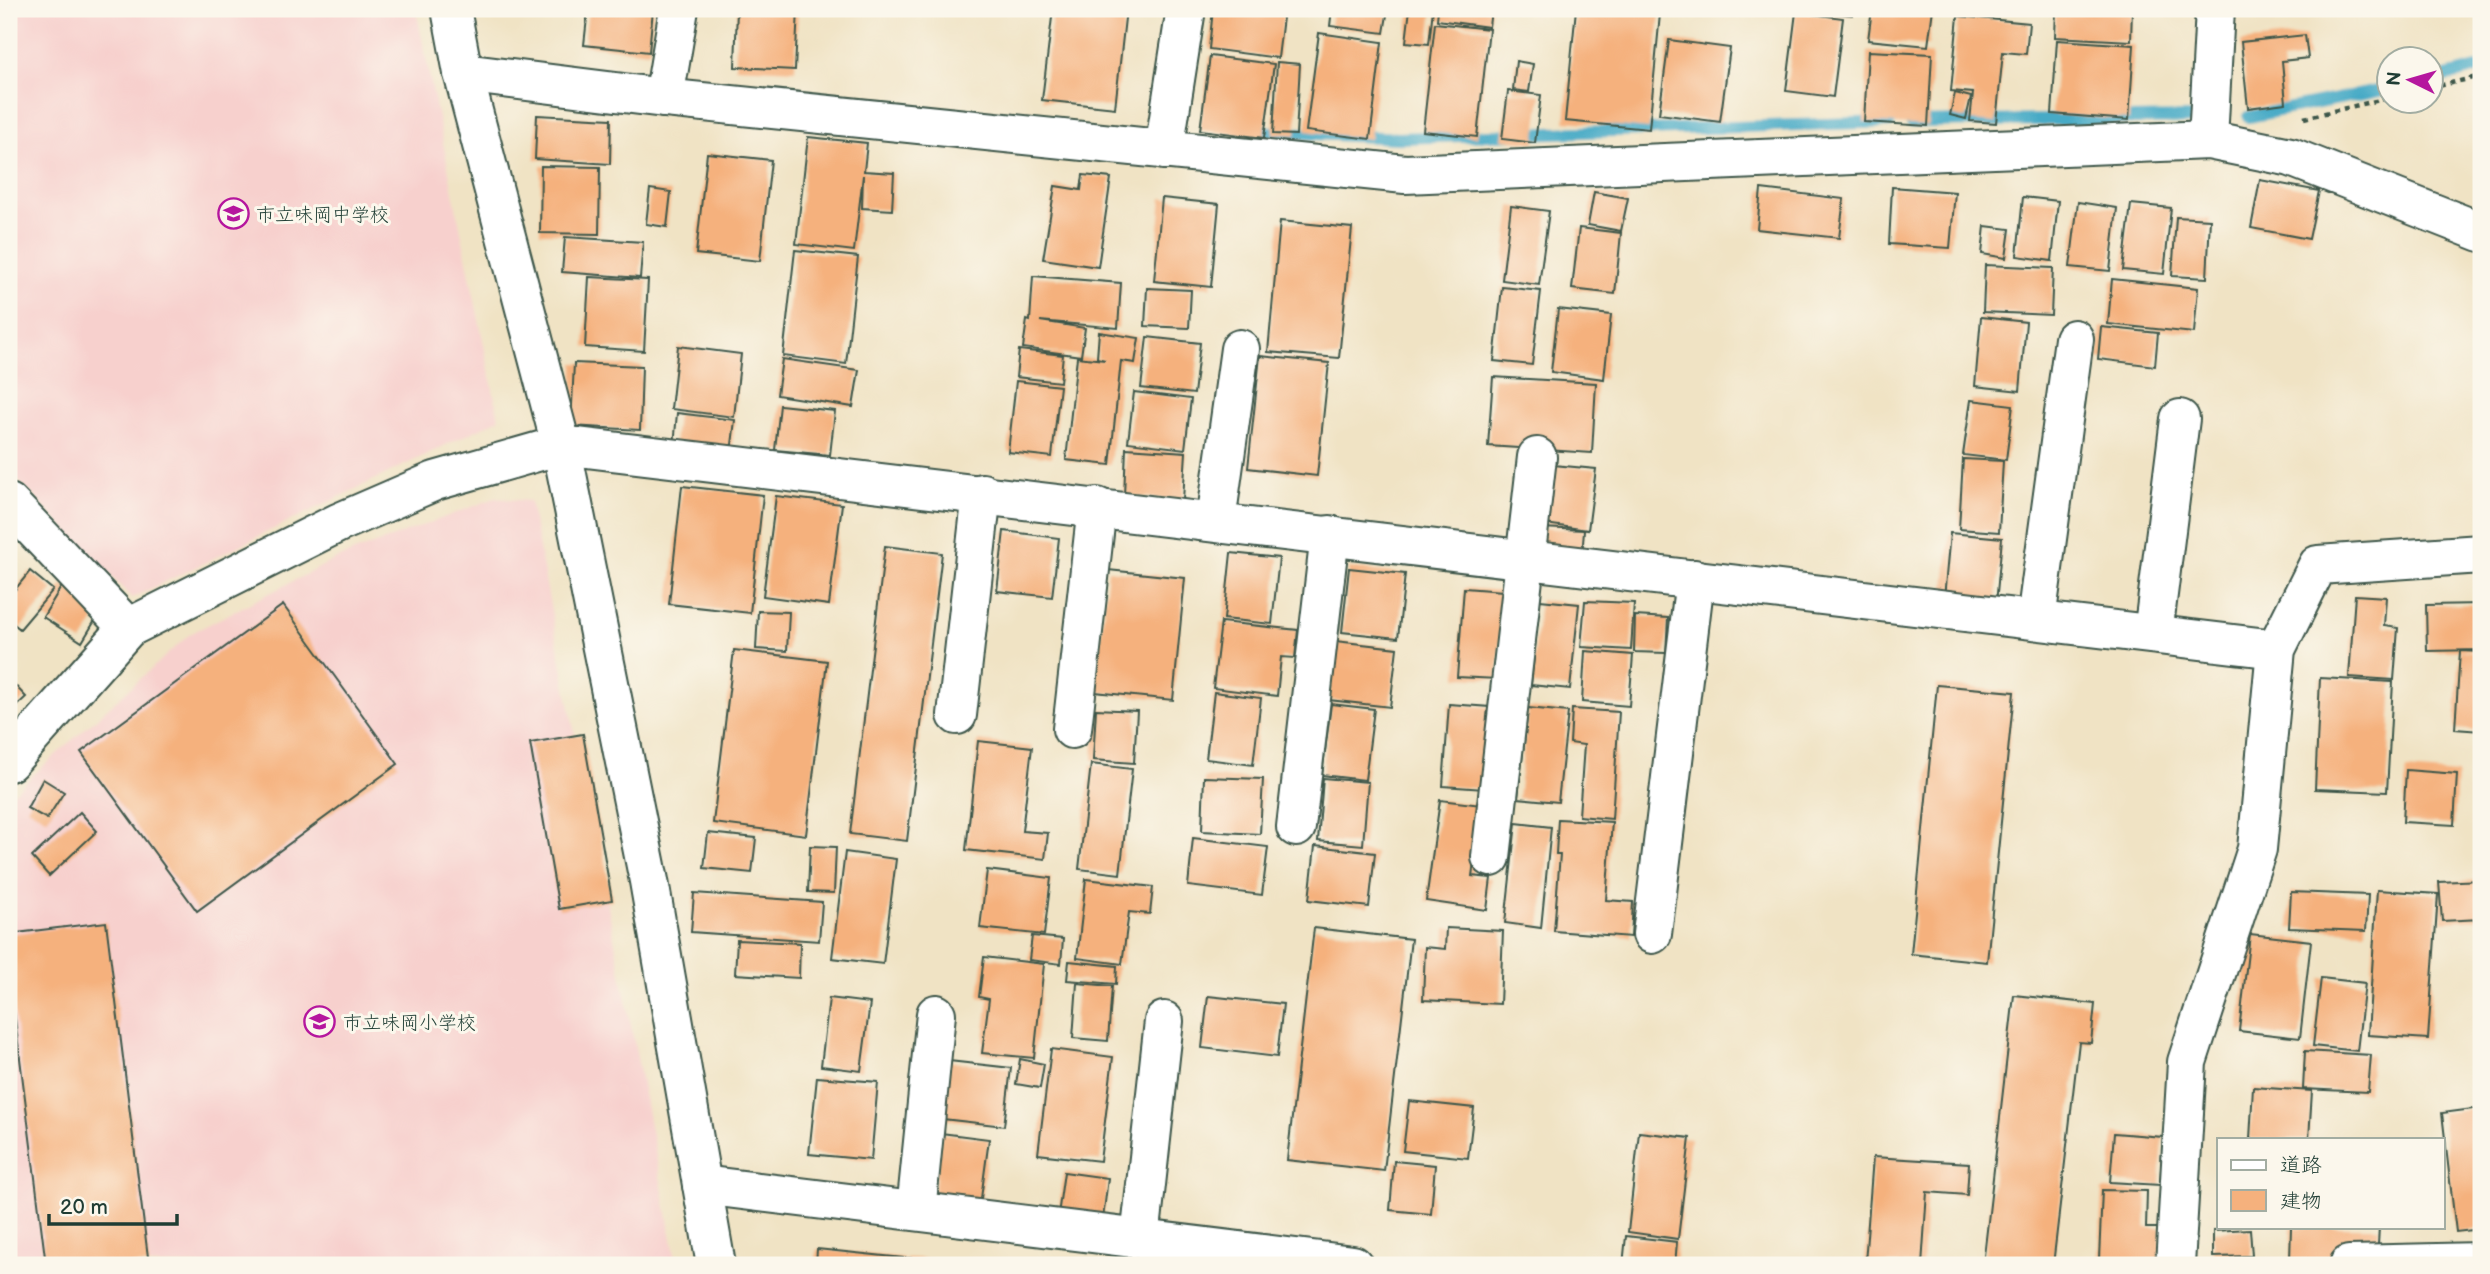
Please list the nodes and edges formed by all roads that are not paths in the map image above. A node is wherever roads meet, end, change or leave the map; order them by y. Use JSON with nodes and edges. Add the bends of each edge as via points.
{"nodes":[{"id":1,"x":451,"y":9,"type":"edge"},
{"id":2,"x":680,"y":9,"type":"edge"},
{"id":3,"x":1186,"y":9,"type":"edge"},
{"id":4,"x":2215,"y":9,"type":"edge"},
{"id":5,"x":463,"y":73,"type":"junction"},
{"id":6,"x":664,"y":99,"type":"junction"},
{"id":7,"x":2208,"y":140,"type":"junction"},
{"id":8,"x":1164,"y":150,"type":"junction"},
{"id":9,"x":2481,"y":232,"type":"edge"},
{"id":10,"x":2074,"y":340,"type":"dead end"},
{"id":11,"x":1240,"y":349,"type":"dead end"},
{"id":12,"x":2180,"y":419,"type":"dead end"},
{"id":13,"x":561,"y":445,"type":"junction"},
{"id":14,"x":1537,"y":457,"type":"dead end"},
{"id":15,"x":982,"y":493,"type":"junction"},
{"id":16,"x":9,"y":503,"type":"edge"},
{"id":17,"x":1097,"y":507,"type":"junction"},
{"id":18,"x":1216,"y":521,"type":"junction"},
{"id":19,"x":1330,"y":535,"type":"junction"},
{"id":20,"x":2481,"y":554,"type":"edge"},
{"id":21,"x":1525,"y":559,"type":"junction"},
{"id":22,"x":1695,"y":579,"type":"junction"},
{"id":23,"x":2036,"y":620,"type":"junction"},
{"id":24,"x":128,"y":628,"type":"junction"},
{"id":25,"x":2153,"y":634,"type":"junction"},
{"id":26,"x":2276,"y":649,"type":"junction"},
{"id":27,"x":957,"y":715,"type":"dead end"},
{"id":28,"x":1072,"y":729,"type":"dead end"},
{"id":29,"x":9,"y":762,"type":"edge"},
{"id":30,"x":1296,"y":827,"type":"dead end"},
{"id":31,"x":1491,"y":857,"type":"dead end"},
{"id":32,"x":1652,"y":934,"type":"dead end"},
{"id":33,"x":936,"y":1014,"type":"dead end"},
{"id":34,"x":1164,"y":1021,"type":"dead end"},
{"id":35,"x":702,"y":1185,"type":"junction"},
{"id":36,"x":916,"y":1211,"type":"junction"},
{"id":37,"x":1140,"y":1239,"type":"junction"},
{"id":38,"x":2481,"y":1262,"type":"edge"},
{"id":39,"x":716,"y":1265,"type":"edge"},
{"id":40,"x":1353,"y":1265,"type":"edge"},
{"id":41,"x":2175,"y":1265,"type":"edge"},
{"id":42,"x":2349,"y":1265,"type":"edge"}],
"edges":[{"from":1,"to":5,"type":"street"},
{"from":2,"to":6,"type":"street"},
{"from":3,"to":8,"type":"street"},
{"from":4,"to":7,"type":"street"},
{"from":5,"to":6,"type":"street"},
{"from":5,"to":13,"type":"street"},
{"from":6,"to":8,"type":"street"},
{"from":7,"to":8,"type":"street","via":[[1405,174]]},
{"from":7,"to":9,"type":"street","via":[[2291,157]]},
{"from":10,"to":23,"type":"street"},
{"from":11,"to":18,"type":"street"},
{"from":12,"to":25,"type":"street"},
{"from":13,"to":15,"type":"street"},
{"from":13,"to":24,"type":"street","via":[[435,481],[338,523]]},
{"from":13,"to":35,"type":"street","via":[[649,881]]},
{"from":14,"to":21,"type":"street"},
{"from":15,"to":17,"type":"street"},
{"from":15,"to":27,"type":"street"},
{"from":16,"to":24,"type":"street"},
{"from":17,"to":18,"type":"street"},
{"from":17,"to":28,"type":"street"},
{"from":18,"to":19,"type":"street"},
{"from":19,"to":21,"type":"street"},
{"from":19,"to":30,"type":"street"},
{"from":20,"to":26,"type":"street","via":[[2318,565]]},
{"from":21,"to":22,"type":"street"},
{"from":21,"to":31,"type":"street"},
{"from":22,"to":23,"type":"street"},
{"from":22,"to":32,"type":"street"},
{"from":23,"to":25,"type":"street"},
{"from":24,"to":29,"type":"street"},
{"from":25,"to":26,"type":"street"},
{"from":26,"to":41,"type":"street","via":[[2257,849],[2187,1062]]},
{"from":33,"to":36,"type":"street"},
{"from":34,"to":37,"type":"street"},
{"from":35,"to":36,"type":"street"},
{"from":35,"to":39,"type":"street"},
{"from":36,"to":37,"type":"street"},
{"from":37,"to":40,"type":"street"},
{"from":38,"to":42,"type":"street"}]}
